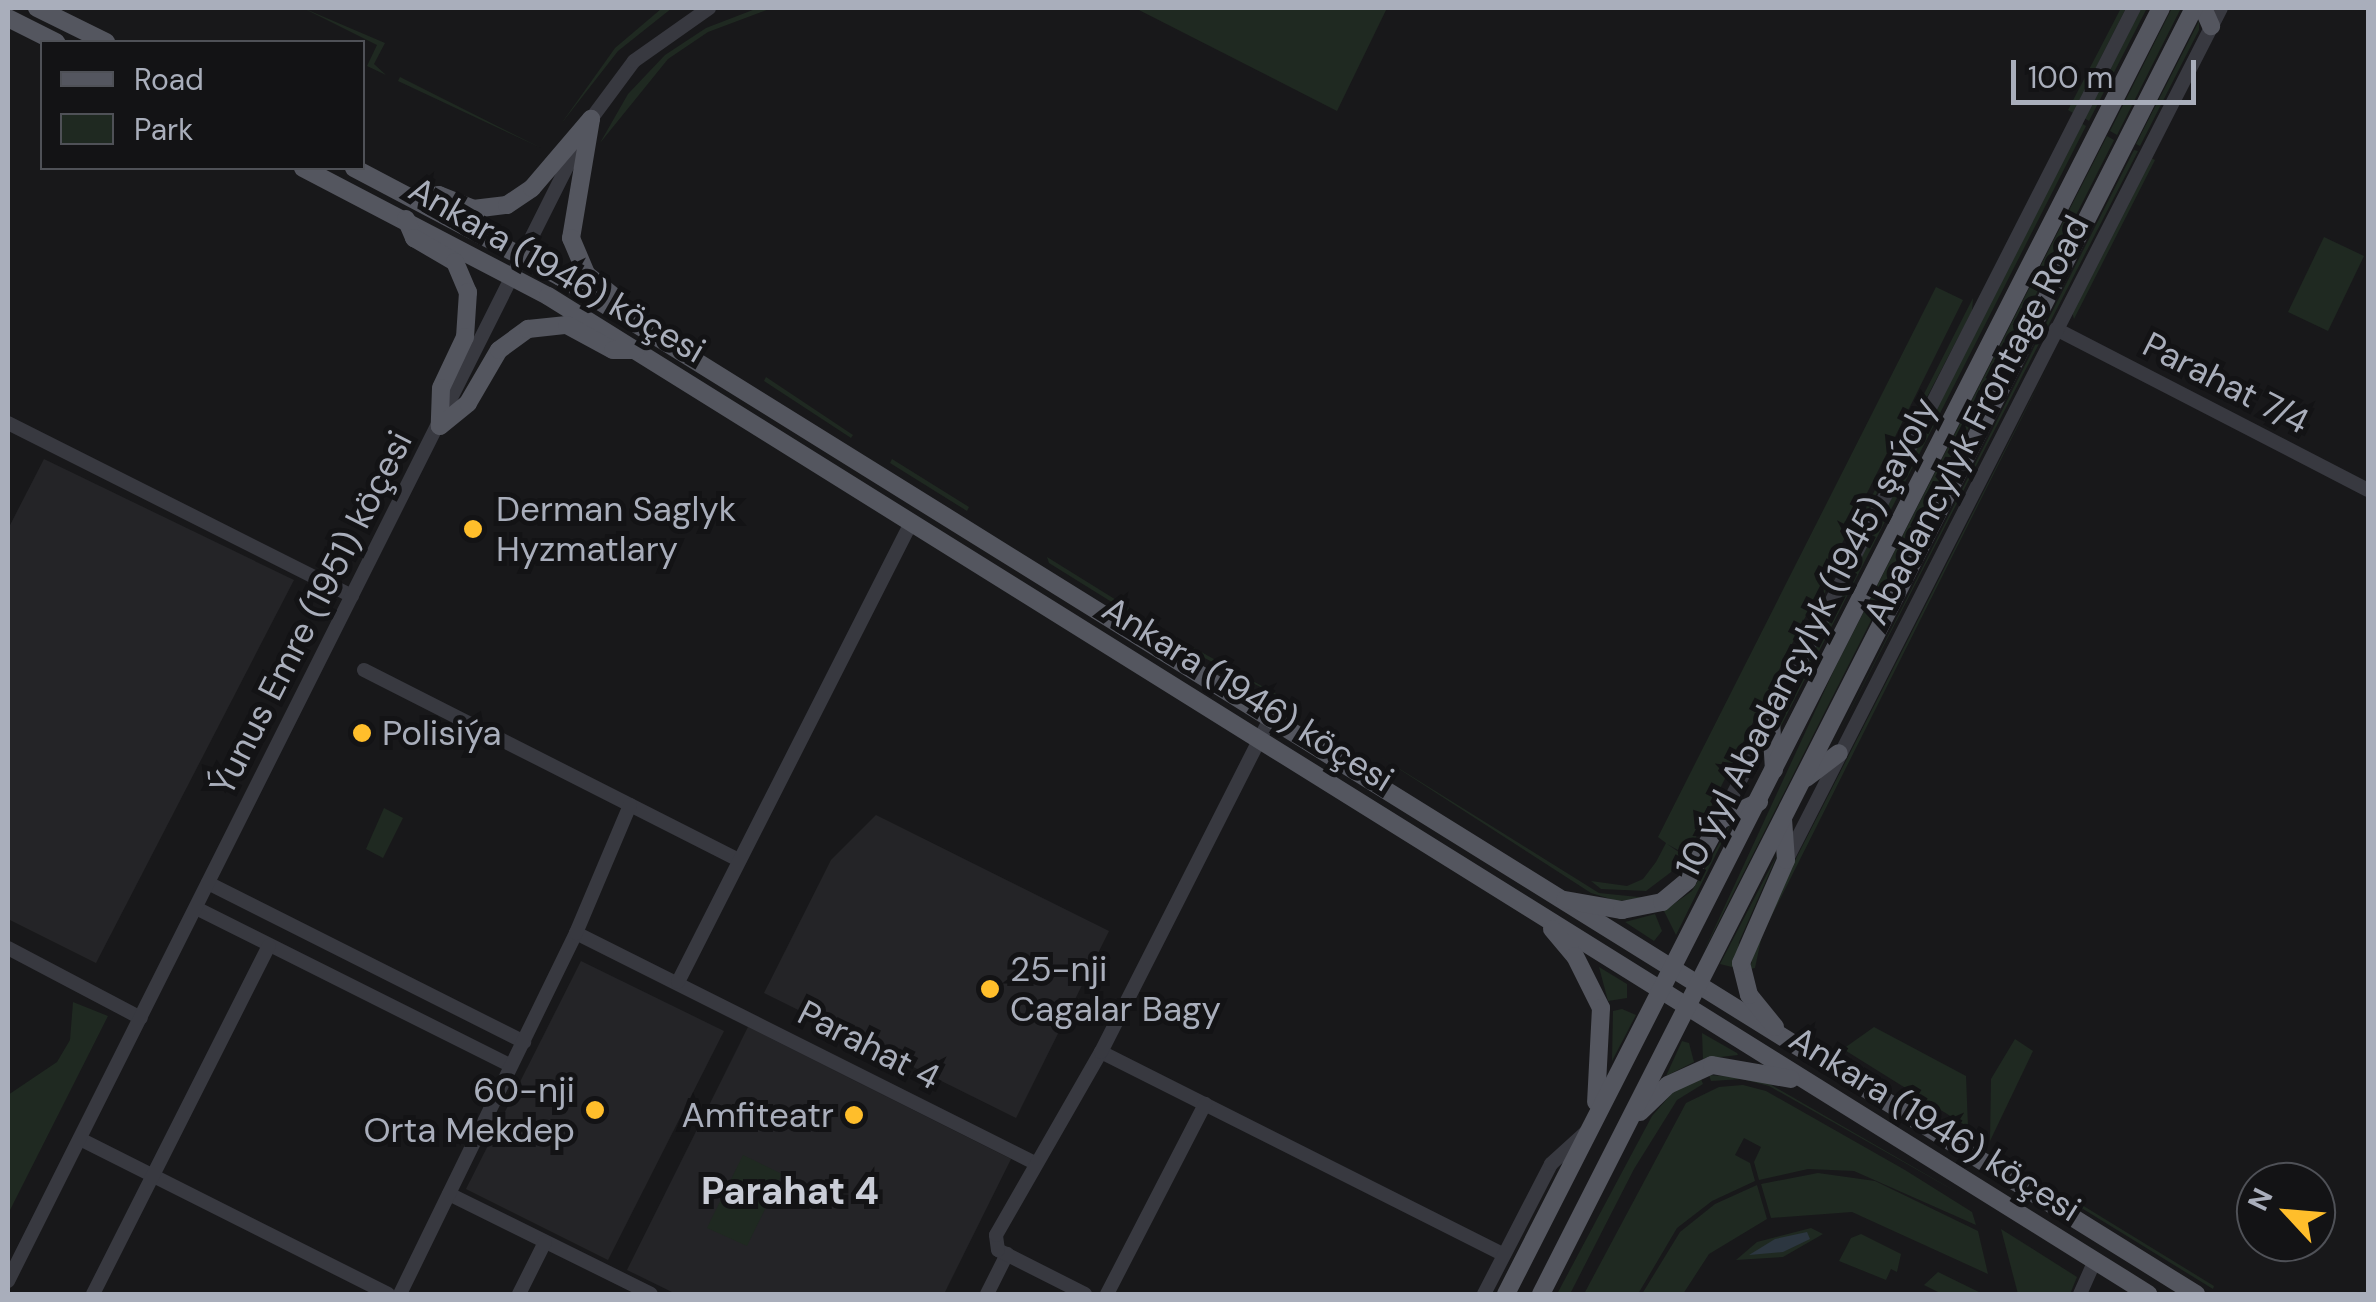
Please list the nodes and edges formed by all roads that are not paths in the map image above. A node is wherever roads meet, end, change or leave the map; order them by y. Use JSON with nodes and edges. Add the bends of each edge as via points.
{"nodes":[{"id":1,"x":37,"y":8,"type":"edge"},
{"id":2,"x":709,"y":8,"type":"edge"},
{"id":3,"x":2134,"y":8,"type":"edge"},
{"id":4,"x":2161,"y":8,"type":"edge"},
{"id":5,"x":2194,"y":8,"type":"edge"},
{"id":6,"x":2203,"y":8,"type":"edge"},
{"id":7,"x":2220,"y":8,"type":"edge"},
{"id":8,"x":8,"y":18,"type":"edge"},
{"id":9,"x":2211,"y":26,"type":"junction"},
{"id":10,"x":52,"y":40,"type":"edge"},
{"id":11,"x":102,"y":40,"type":"edge"},
{"id":12,"x":590,"y":119,"type":"junction"},
{"id":13,"x":307,"y":170,"type":"edge"},
{"id":14,"x":358,"y":170,"type":"edge"},
{"id":15,"x":416,"y":199,"type":"junction"},
{"id":16,"x":406,"y":220,"type":"junction"},
{"id":17,"x":526,"y":256,"type":"junction"},
{"id":18,"x":516,"y":276,"type":"junction"},
{"id":19,"x":2056,"y":330,"type":"junction"},
{"id":20,"x":648,"y":332,"type":"junction"},
{"id":21,"x":636,"y":350,"type":"junction"},
{"id":22,"x":8,"y":423,"type":"edge"},
{"id":23,"x":440,"y":426,"type":"junction"},
{"id":24,"x":2368,"y":490,"type":"edge"},
{"id":25,"x":911,"y":523,"type":"junction"},
{"id":26,"x":352,"y":596,"type":"junction"},
{"id":27,"x":364,"y":670,"type":"dead end"},
{"id":28,"x":1271,"y":717,"type":"junction"},
{"id":29,"x":1771,"y":721,"type":"junction"},
{"id":30,"x":1258,"y":740,"type":"junction"},
{"id":31,"x":1839,"y":753,"type":"junction"},
{"id":32,"x":1774,"y":773,"type":"junction"},
{"id":33,"x":1802,"y":781,"type":"junction"},
{"id":34,"x":1760,"y":802,"type":"junction"},
{"id":35,"x":630,"y":805,"type":"junction"},
{"id":36,"x":1783,"y":818,"type":"junction"},
{"id":37,"x":1720,"y":820,"type":"junction"},
{"id":38,"x":738,"y":860,"type":"junction"},
{"id":39,"x":1786,"y":860,"type":"junction"},
{"id":40,"x":208,"y":883,"type":"junction"},
{"id":41,"x":1550,"y":896,"type":"junction"},
{"id":42,"x":196,"y":908,"type":"junction"},
{"id":43,"x":1539,"y":913,"type":"junction"},
{"id":44,"x":576,"y":934,"type":"junction"},
{"id":45,"x":269,"y":946,"type":"junction"},
{"id":46,"x":8,"y":948,"type":"edge"},
{"id":47,"x":1672,"y":972,"type":"junction"},
{"id":48,"x":678,"y":982,"type":"junction"},
{"id":49,"x":1697,"y":988,"type":"junction"},
{"id":50,"x":1662,"y":992,"type":"junction"},
{"id":51,"x":1686,"y":1007,"type":"junction"},
{"id":52,"x":141,"y":1018,"type":"junction"},
{"id":53,"x":524,"y":1042,"type":"junction"},
{"id":54,"x":1101,"y":1052,"type":"junction"},
{"id":55,"x":1815,"y":1057,"type":"junction"},
{"id":56,"x":511,"y":1066,"type":"junction"},
{"id":57,"x":1804,"y":1082,"type":"junction"},
{"id":58,"x":1205,"y":1104,"type":"junction"},
{"id":59,"x":1590,"y":1126,"type":"junction"},
{"id":60,"x":1626,"y":1128,"type":"junction"},
{"id":61,"x":80,"y":1139,"type":"junction"},
{"id":62,"x":1033,"y":1162,"type":"junction"},
{"id":63,"x":153,"y":1175,"type":"junction"},
{"id":64,"x":449,"y":1194,"type":"junction"},
{"id":65,"x":546,"y":1242,"type":"junction"},
{"id":66,"x":1007,"y":1254,"type":"junction"},
{"id":67,"x":1504,"y":1255,"type":"junction"},
{"id":68,"x":2095,"y":1261,"type":"junction"},
{"id":69,"x":8,"y":1282,"type":"edge"},
{"id":70,"x":93,"y":1294,"type":"edge"},
{"id":71,"x":388,"y":1294,"type":"edge"},
{"id":72,"x":400,"y":1294,"type":"edge"},
{"id":73,"x":518,"y":1294,"type":"edge"},
{"id":74,"x":651,"y":1294,"type":"edge"},
{"id":75,"x":987,"y":1294,"type":"edge"},
{"id":76,"x":1085,"y":1294,"type":"edge"},
{"id":77,"x":1107,"y":1294,"type":"edge"},
{"id":78,"x":1484,"y":1294,"type":"edge"},
{"id":79,"x":1506,"y":1294,"type":"edge"},
{"id":80,"x":1541,"y":1294,"type":"edge"},
{"id":81,"x":2080,"y":1294,"type":"edge"},
{"id":82,"x":2148,"y":1294,"type":"edge"},
{"id":83,"x":2196,"y":1294,"type":"edge"}],
"edges":[{"from":1,"to":11,"type":"main road"},
{"from":2,"to":12,"type":"street","name":"Ýunus Emre (1951) köçesi","via":[[634,61]]},
{"from":3,"to":29,"type":"street","name":"Abadancylyk Frontage Road"},
{"from":4,"to":32,"type":"main road","name":"10 ýyl Abadançylyk (1945) şaýoly"},
{"from":5,"to":33,"type":"main road","name":"10 ýyl Abadançylyk (1945) şaýoly"},
{"from":6,"to":9,"type":"main road"},
{"from":7,"to":9,"type":"street","name":"Abadancylyk Frontage Road"},
{"from":8,"to":10,"type":"main road"},
{"from":9,"to":19,"type":"street","name":"Abadancylyk Frontage Road"},
{"from":12,"to":15,"type":"main road","via":[[532,188],[507,205],[473,210],[439,196]]},
{"from":12,"to":17,"type":"street","name":"Ýunus Emre (1951) köçesi"},
{"from":12,"to":20,"type":"main road","via":[[586,170],[571,212],[572,242],[591,279],[636,311]]},
{"from":13,"to":16,"type":"main road","name":"Ankara (1946) köçesi"},
{"from":14,"to":15,"type":"main road","name":"Ankara (1946) köçesi"},
{"from":15,"to":17,"type":"main road","name":"Ankara (1946) köçesi"},
{"from":16,"to":18,"type":"main road","name":"Ankara (1946) köçesi"},
{"from":16,"to":23,"type":"main road","via":[[414,238],[455,262],[468,286],[468,321],[441,388]]},
{"from":17,"to":18,"type":"street","name":"Ýunus Emre (1951) köçesi"},
{"from":17,"to":20,"type":"main road","name":"Ankara (1946) köçesi"},
{"from":18,"to":21,"type":"main road","name":"Ankara (1946) köçesi"},
{"from":18,"to":23,"type":"street","name":"Ýunus Emre (1951) köçesi"},
{"from":19,"to":24,"type":"street","name":"Parahat 7/4"},
{"from":19,"to":31,"type":"street","name":"Abadancylyk Frontage Road"},
{"from":20,"to":28,"type":"main road","name":"Ankara (1946) köçesi"},
{"from":21,"to":23,"type":"main road","via":[[613,350],[567,325],[528,330],[499,350],[468,402]]},
{"from":21,"to":25,"type":"main road","name":"Ankara (1946) köçesi"},
{"from":22,"to":26,"type":"street"},
{"from":23,"to":26,"type":"street","name":"Ýunus Emre (1951) köçesi"},
{"from":25,"to":30,"type":"main road","name":"Ankara (1946) köçesi"},
{"from":25,"to":38,"type":"street"},
{"from":26,"to":40,"type":"street","name":"Ýunus Emre (1951) köçesi"},
{"from":27,"to":35,"type":"street"},
{"from":28,"to":30,"type":"street"},
{"from":28,"to":41,"type":"main road","name":"Ankara (1946) köçesi"},
{"from":29,"to":32,"type":"main road"},
{"from":29,"to":37,"type":"street","name":"Abadancylyk Frontage Road"},
{"from":30,"to":43,"type":"main road","name":"Ankara (1946) köçesi"},
{"from":30,"to":54,"type":"street"},
{"from":31,"to":33,"type":"main road"},
{"from":31,"to":39,"type":"street","name":"Abadancylyk Frontage Road"},
{"from":32,"to":34,"type":"main road","name":"10 ýyl Abadançylyk (1945) şaýoly"},
{"from":33,"to":36,"type":"main road","name":"10 ýyl Abadançylyk (1945) şaýoly"},
{"from":34,"to":37,"type":"main road"},
{"from":34,"to":47,"type":"main road","name":"10 ýyl Abadançylyk (1945) şaýoly"},
{"from":35,"to":38,"type":"street"},
{"from":35,"to":44,"type":"street"},
{"from":36,"to":39,"type":"main road"},
{"from":36,"to":49,"type":"main road","name":"10 ýyl Abadançylyk (1945) şaýoly"},
{"from":37,"to":41,"type":"main road","via":[[1687,881],[1662,902],[1622,910]]},
{"from":38,"to":48,"type":"street"},
{"from":39,"to":55,"type":"main road","via":[[1746,939],[1742,972],[1759,1011]]},
{"from":40,"to":42,"type":"street","name":"Ýunus Emre (1951) köçesi"},
{"from":40,"to":53,"type":"street"},
{"from":41,"to":47,"type":"main road","name":"Ankara (1946) köçesi"},
{"from":42,"to":45,"type":"street"},
{"from":42,"to":52,"type":"street","name":"Ýunus Emre (1951) köçesi"},
{"from":43,"to":50,"type":"main road","name":"Ankara (1946) köçesi"},
{"from":43,"to":59,"type":"main road","via":[[1597,992],[1604,1051]]},
{"from":44,"to":48,"type":"street","name":"Parahat 4"},
{"from":44,"to":53,"type":"street"},
{"from":45,"to":56,"type":"street"},
{"from":45,"to":63,"type":"street"},
{"from":46,"to":52,"type":"street"},
{"from":47,"to":49,"type":"main road","name":"Ankara (1946) köçesi"},
{"from":47,"to":50,"type":"main road","name":"10 ýyl Abadançylyk (1945) şaýoly"},
{"from":48,"to":62,"type":"street","name":"Parahat 4"},
{"from":49,"to":51,"type":"main road","name":"10 ýyl Abadançylyk (1945) şaýoly"},
{"from":49,"to":55,"type":"main road","name":"Ankara (1946) köçesi"},
{"from":50,"to":51,"type":"main road","name":"Ankara (1946) köçesi"},
{"from":50,"to":59,"type":"main road","name":"10 ýyl Abadançylyk (1945) şaýoly"},
{"from":51,"to":57,"type":"main road","name":"Ankara (1946) köçesi"},
{"from":51,"to":60,"type":"main road","name":"10 ýyl Abadançylyk (1945) şaýoly"},
{"from":52,"to":61,"type":"street","name":"Ýunus Emre (1951) köçesi"},
{"from":53,"to":56,"type":"street"},
{"from":54,"to":58,"type":"street"},
{"from":54,"to":62,"type":"street"},
{"from":55,"to":83,"type":"main road","name":"Ankara (1946) köçesi"},
{"from":56,"to":64,"type":"street"},
{"from":57,"to":60,"type":"main road","via":[[1712,1065],[1668,1084]]},
{"from":57,"to":68,"type":"main road","name":"Ankara (1946) köçesi"},
{"from":58,"to":67,"type":"street"},
{"from":58,"to":77,"type":"street"},
{"from":59,"to":67,"type":"street","via":[[1550,1164]]},
{"from":59,"to":79,"type":"main road","name":"10 ýyl Abadançylyk (1945) şaýoly"},
{"from":60,"to":80,"type":"main road","name":"10 ýyl Abadançylyk (1945) şaýoly"},
{"from":61,"to":63,"type":"street"},
{"from":61,"to":69,"type":"street","name":"Ýunus Emre (1951) köçesi"},
{"from":62,"to":66,"type":"street","via":[[996,1235],[996,1246]]},
{"from":63,"to":70,"type":"street"},
{"from":63,"to":71,"type":"street"},
{"from":64,"to":65,"type":"street"},
{"from":64,"to":72,"type":"street"},
{"from":65,"to":73,"type":"street"},
{"from":65,"to":74,"type":"street"},
{"from":66,"to":75,"type":"street"},
{"from":66,"to":76,"type":"street"},
{"from":67,"to":78,"type":"street"},
{"from":68,"to":81,"type":"street"},
{"from":68,"to":82,"type":"main road","name":"Ankara (1946) köçesi"}]}
